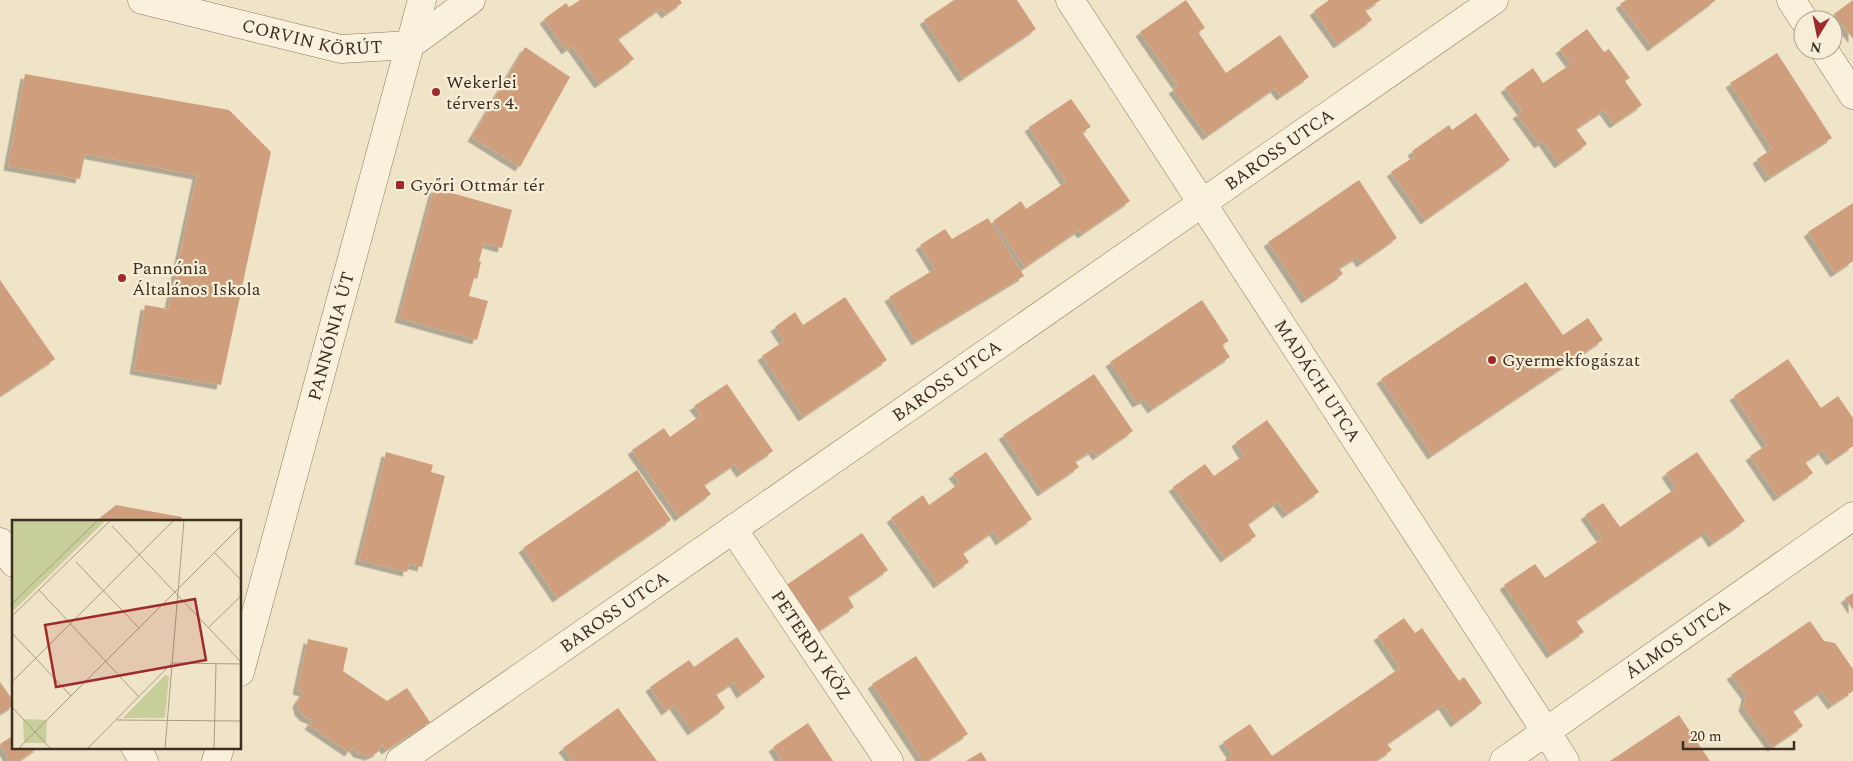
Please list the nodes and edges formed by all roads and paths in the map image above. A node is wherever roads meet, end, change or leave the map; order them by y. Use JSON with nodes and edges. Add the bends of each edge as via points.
{"nodes":[{"id":1,"x":142,"y":0,"type":"edge"},
{"id":2,"x":422,"y":0,"type":"edge"},
{"id":3,"x":471,"y":0,"type":"edge"},
{"id":4,"x":1070,"y":0,"type":"edge"},
{"id":5,"x":1494,"y":0,"type":"edge"},
{"id":6,"x":410,"y":45,"type":"junction"},
{"id":7,"x":1830,"y":60,"type":"edge"},
{"id":8,"x":1853,"y":95,"type":"edge"},
{"id":9,"x":1203,"y":203,"type":"junction"},
{"id":10,"x":1853,"y":516,"type":"edge"},
{"id":11,"x":733,"y":529,"type":"junction"},
{"id":12,"x":0,"y":542,"type":"edge"},
{"id":13,"x":12,"y":560,"type":"edge"},
{"id":14,"x":241,"y":668,"type":"edge"},
{"id":15,"x":1546,"y":731,"type":"junction"},
{"id":16,"x":136,"y":748,"type":"edge"},
{"id":17,"x":220,"y":748,"type":"edge"},
{"id":18,"x":144,"y":761,"type":"edge"},
{"id":19,"x":216,"y":761,"type":"edge"},
{"id":20,"x":400,"y":761,"type":"edge"},
{"id":21,"x":889,"y":761,"type":"edge"},
{"id":22,"x":1504,"y":761,"type":"edge"},
{"id":23,"x":1565,"y":761,"type":"edge"}],
"edges":[{"from":1,"to":6,"type":"street","name":"CORVIN KÖRÚT","via":[[341,49]]},
{"from":2,"to":6,"type":"street","name":"PANNÓNIA ÚT"},
{"from":3,"to":6,"type":"street","name":"CORVIN KÖRÚT"},
{"from":4,"to":9,"type":"street","name":"MADÁCH UTCA"},
{"from":5,"to":9,"type":"street","name":"BAROSS UTCA"},
{"from":6,"to":14,"type":"street","name":"PANNÓNIA ÚT"},
{"from":7,"to":8,"type":"street"},
{"from":9,"to":11,"type":"street","name":"BAROSS UTCA"},
{"from":9,"to":15,"type":"street","name":"MADÁCH UTCA"},
{"from":10,"to":15,"type":"street","name":"ÁLMOS UTCA"},
{"from":11,"to":20,"type":"street","name":"BAROSS UTCA"},
{"from":11,"to":21,"type":"street","name":"PETERDY KÖZ"},
{"from":12,"to":13,"type":"street"},
{"from":15,"to":22,"type":"street","name":"ÁLMOS UTCA"},
{"from":15,"to":23,"type":"street","name":"MADÁCH UTCA"},
{"from":16,"to":18,"type":"street"},
{"from":17,"to":19,"type":"street"}]}
